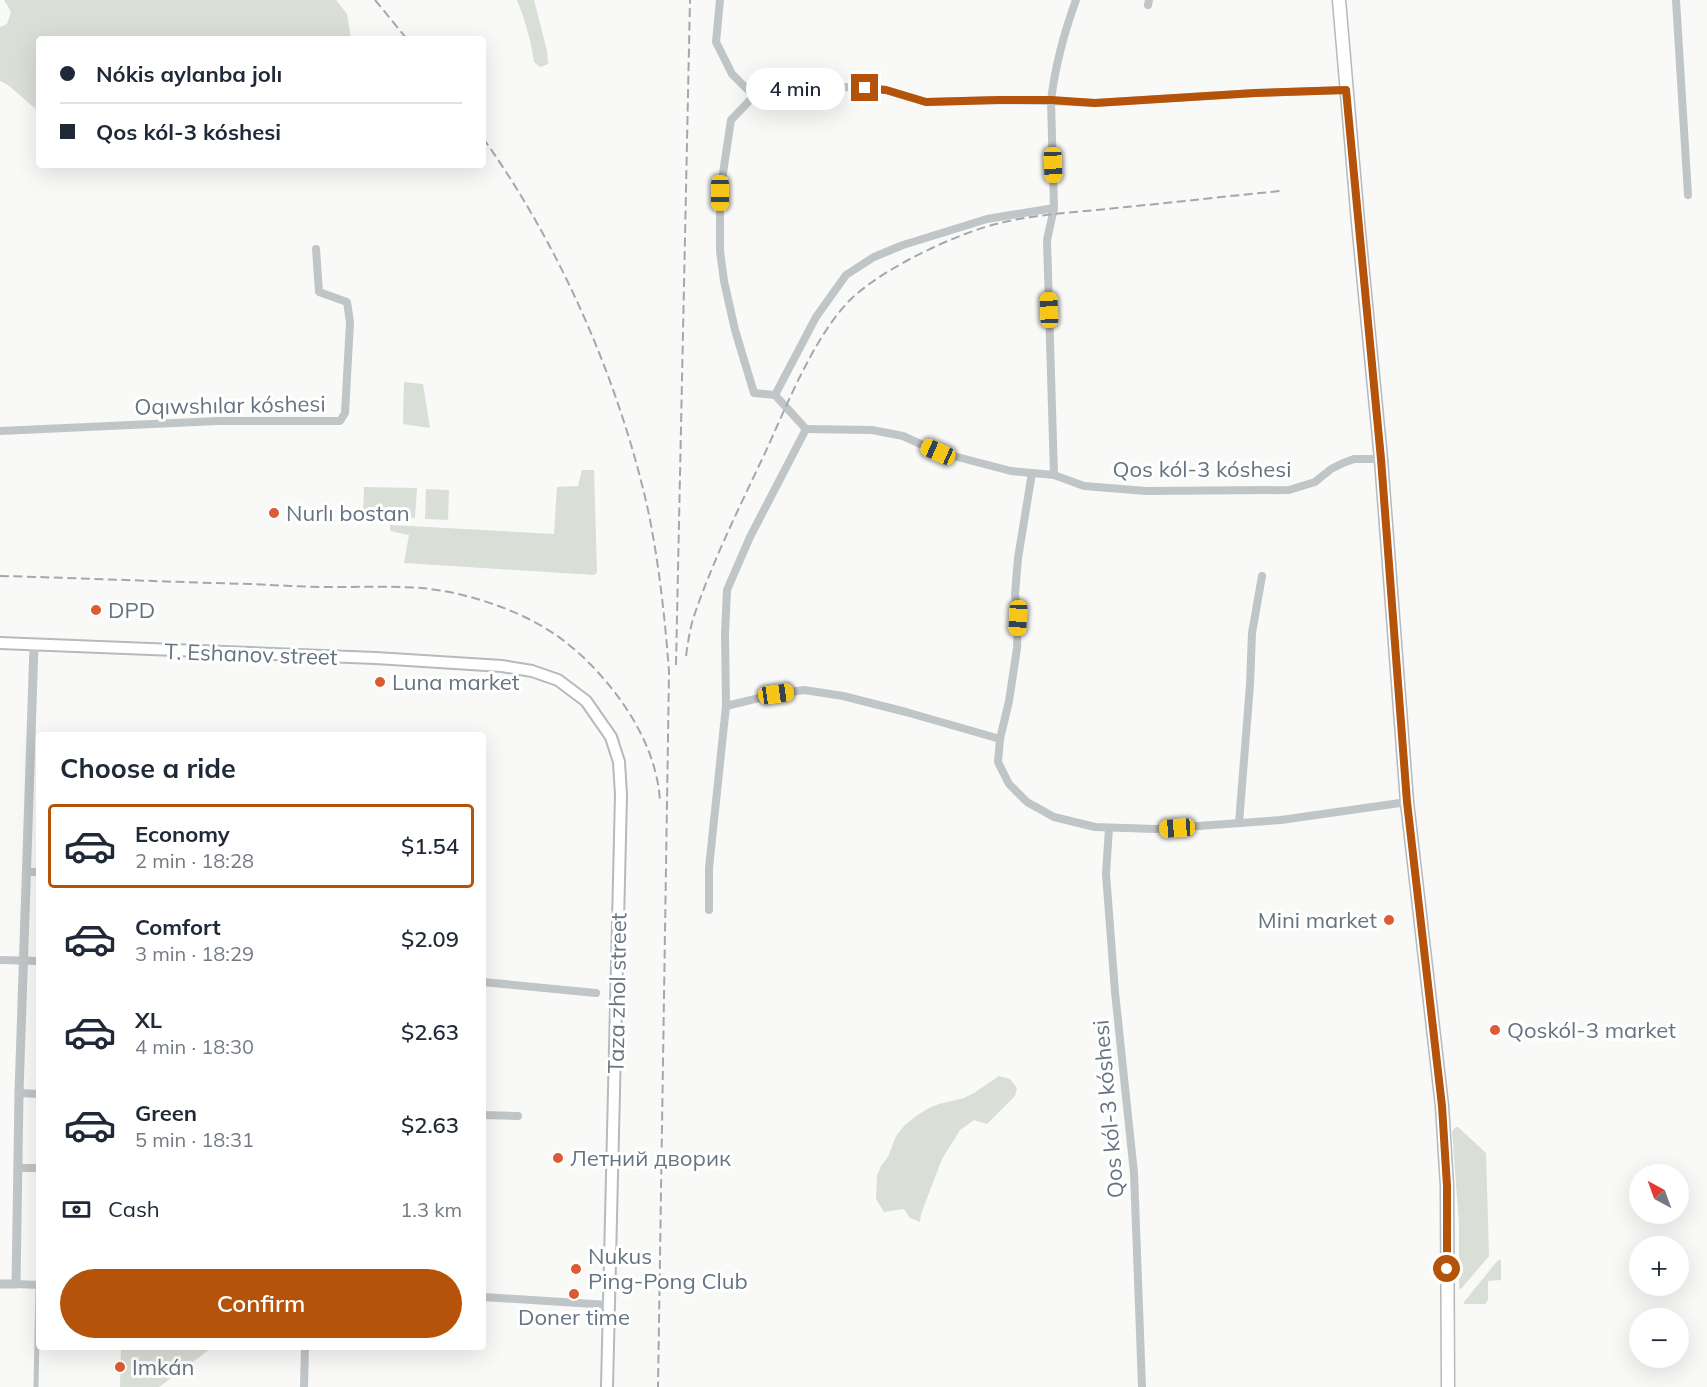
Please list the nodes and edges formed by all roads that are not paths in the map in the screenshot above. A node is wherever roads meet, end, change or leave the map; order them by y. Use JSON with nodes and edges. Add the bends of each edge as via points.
{"nodes":[{"id":1,"x":720,"y":0,"type":"edge"},
{"id":2,"x":1076,"y":0,"type":"edge"},
{"id":3,"x":1339,"y":0,"type":"edge"},
{"id":4,"x":1676,"y":0,"type":"edge"},
{"id":5,"x":1346,"y":90,"type":"junction"},
{"id":6,"x":754,"y":96,"type":"junction"},
{"id":7,"x":1051,"y":100,"type":"junction"},
{"id":8,"x":1688,"y":195,"type":"dead end"},
{"id":9,"x":1054,"y":208,"type":"junction"},
{"id":10,"x":316,"y":249,"type":"dead end"},
{"id":11,"x":775,"y":395,"type":"junction"},
{"id":12,"x":806,"y":429,"type":"junction"},
{"id":13,"x":0,"y":431,"type":"edge"},
{"id":14,"x":1381,"y":459,"type":"junction"},
{"id":15,"x":1032,"y":473,"type":"junction"},
{"id":16,"x":1054,"y":475,"type":"junction"},
{"id":17,"x":1262,"y":576,"type":"dead end"},
{"id":18,"x":0,"y":643,"type":"edge"},
{"id":19,"x":34,"y":646,"type":"junction"},
{"id":20,"x":502,"y":666,"type":"joint"},
{"id":21,"x":726,"y":706,"type":"junction"},
{"id":22,"x":1000,"y":739,"type":"junction"},
{"id":23,"x":1407,"y":802,"type":"junction"},
{"id":24,"x":1239,"y":823,"type":"junction"},
{"id":25,"x":1109,"y":828,"type":"junction"},
{"id":26,"x":26,"y":872,"type":"junction"},
{"id":27,"x":36,"y":872,"type":"edge"},
{"id":28,"x":709,"y":910,"type":"dead end"},
{"id":29,"x":0,"y":960,"type":"edge"},
{"id":30,"x":24,"y":961,"type":"junction"},
{"id":31,"x":36,"y":961,"type":"edge"},
{"id":32,"x":486,"y":982,"type":"edge"},
{"id":33,"x":596,"y":993,"type":"dead end"},
{"id":34,"x":19,"y":1093,"type":"junction"},
{"id":35,"x":36,"y":1094,"type":"edge"},
{"id":36,"x":486,"y":1115,"type":"edge"},
{"id":37,"x":518,"y":1116,"type":"dead end"},
{"id":38,"x":18,"y":1168,"type":"junction"},
{"id":39,"x":36,"y":1168,"type":"edge"},
{"id":40,"x":0,"y":1284,"type":"edge"},
{"id":41,"x":16,"y":1284,"type":"junction"},
{"id":42,"x":36,"y":1285,"type":"edge"},
{"id":43,"x":486,"y":1297,"type":"edge"},
{"id":44,"x":609,"y":1305,"type":"junction"},
{"id":45,"x":37,"y":1350,"type":"edge"},
{"id":46,"x":305,"y":1350,"type":"edge"},
{"id":47,"x":36,"y":1387,"type":"edge"},
{"id":48,"x":304,"y":1387,"type":"edge"},
{"id":49,"x":607,"y":1387,"type":"edge"},
{"id":50,"x":1142,"y":1387,"type":"edge"},
{"id":51,"x":1448,"y":1387,"type":"edge"}],
"edges":[{"from":1,"to":6,"type":"street","via":[[716,42],[732,74]]},
{"from":2,"to":7,"type":"street"},
{"from":3,"to":5,"type":"main road"},
{"from":4,"to":8,"type":"street"},
{"from":5,"to":7,"type":"street","via":[[1095,103]]},
{"from":5,"to":14,"type":"main road"},
{"from":6,"to":7,"type":"street","via":[[789,87],[844,87],[886,90],[926,102]]},
{"from":6,"to":11,"type":"street","via":[[731,120],[720,193],[720,251],[735,330],[754,393]]},
{"from":7,"to":9,"type":"street"},
{"from":9,"to":11,"type":"street","via":[[987,219],[903,245],[846,275],[816,317]]},
{"from":9,"to":16,"type":"street","via":[[1047,240]]},
{"from":10,"to":13,"type":"street","name":"Oqıwshılar kóshesi","via":[[319,292],[346,302],[350,322],[345,414],[340,421],[218,420]]},
{"from":11,"to":12,"type":"street"},
{"from":12,"to":15,"type":"street","name":"Qos kól-3 kóshesi","via":[[872,430],[903,436],[938,452]]},
{"from":12,"to":21,"type":"street","via":[[727,590]]},
{"from":14,"to":16,"type":"street","name":"Qos kól-3 kóshesi","via":[[1343,462],[1315,482],[1289,490],[1146,490],[1084,486]]},
{"from":14,"to":23,"type":"main road"},
{"from":15,"to":16,"type":"street","name":"Qos kól-3 kóshesi"},
{"from":15,"to":22,"type":"street","via":[[1018,558],[1017,648]]},
{"from":17,"to":24,"type":"street","via":[[1252,633]]},
{"from":18,"to":19,"type":"main road","name":"T. Eshanov street"},
{"from":19,"to":20,"type":"main road","name":"T. Eshanov street"},
{"from":19,"to":26,"type":"street"},
{"from":20,"to":44,"type":"main road","name":"Taza zhol street","via":[[558,680],[586,701],[611,737],[619,762]]},
{"from":21,"to":22,"type":"street","via":[[804,690],[843,696]]},
{"from":21,"to":28,"type":"street","via":[[709,868]]},
{"from":22,"to":25,"type":"street","via":[[998,762],[1009,784],[1027,802],[1054,818]]},
{"from":23,"to":24,"type":"street"},
{"from":23,"to":51,"type":"main road","via":[[1442,1106],[1447,1186]]},
{"from":24,"to":25,"type":"street"},
{"from":25,"to":50,"type":"street","name":"Qos kól-3 kóshesi","via":[[1106,874],[1134,1173]]},
{"from":26,"to":27,"type":"street"},
{"from":26,"to":30,"type":"street"},
{"from":29,"to":30,"type":"street"},
{"from":30,"to":31,"type":"street"},
{"from":30,"to":34,"type":"street"},
{"from":32,"to":33,"type":"street"},
{"from":34,"to":35,"type":"street"},
{"from":34,"to":38,"type":"street"},
{"from":36,"to":37,"type":"street"},
{"from":38,"to":39,"type":"street"},
{"from":38,"to":41,"type":"street"},
{"from":40,"to":41,"type":"street"},
{"from":41,"to":42,"type":"street"},
{"from":43,"to":44,"type":"street"},
{"from":44,"to":49,"type":"main road","name":"Taza zhol street"},
{"from":45,"to":47,"type":"street"},
{"from":46,"to":48,"type":"street"}]}
